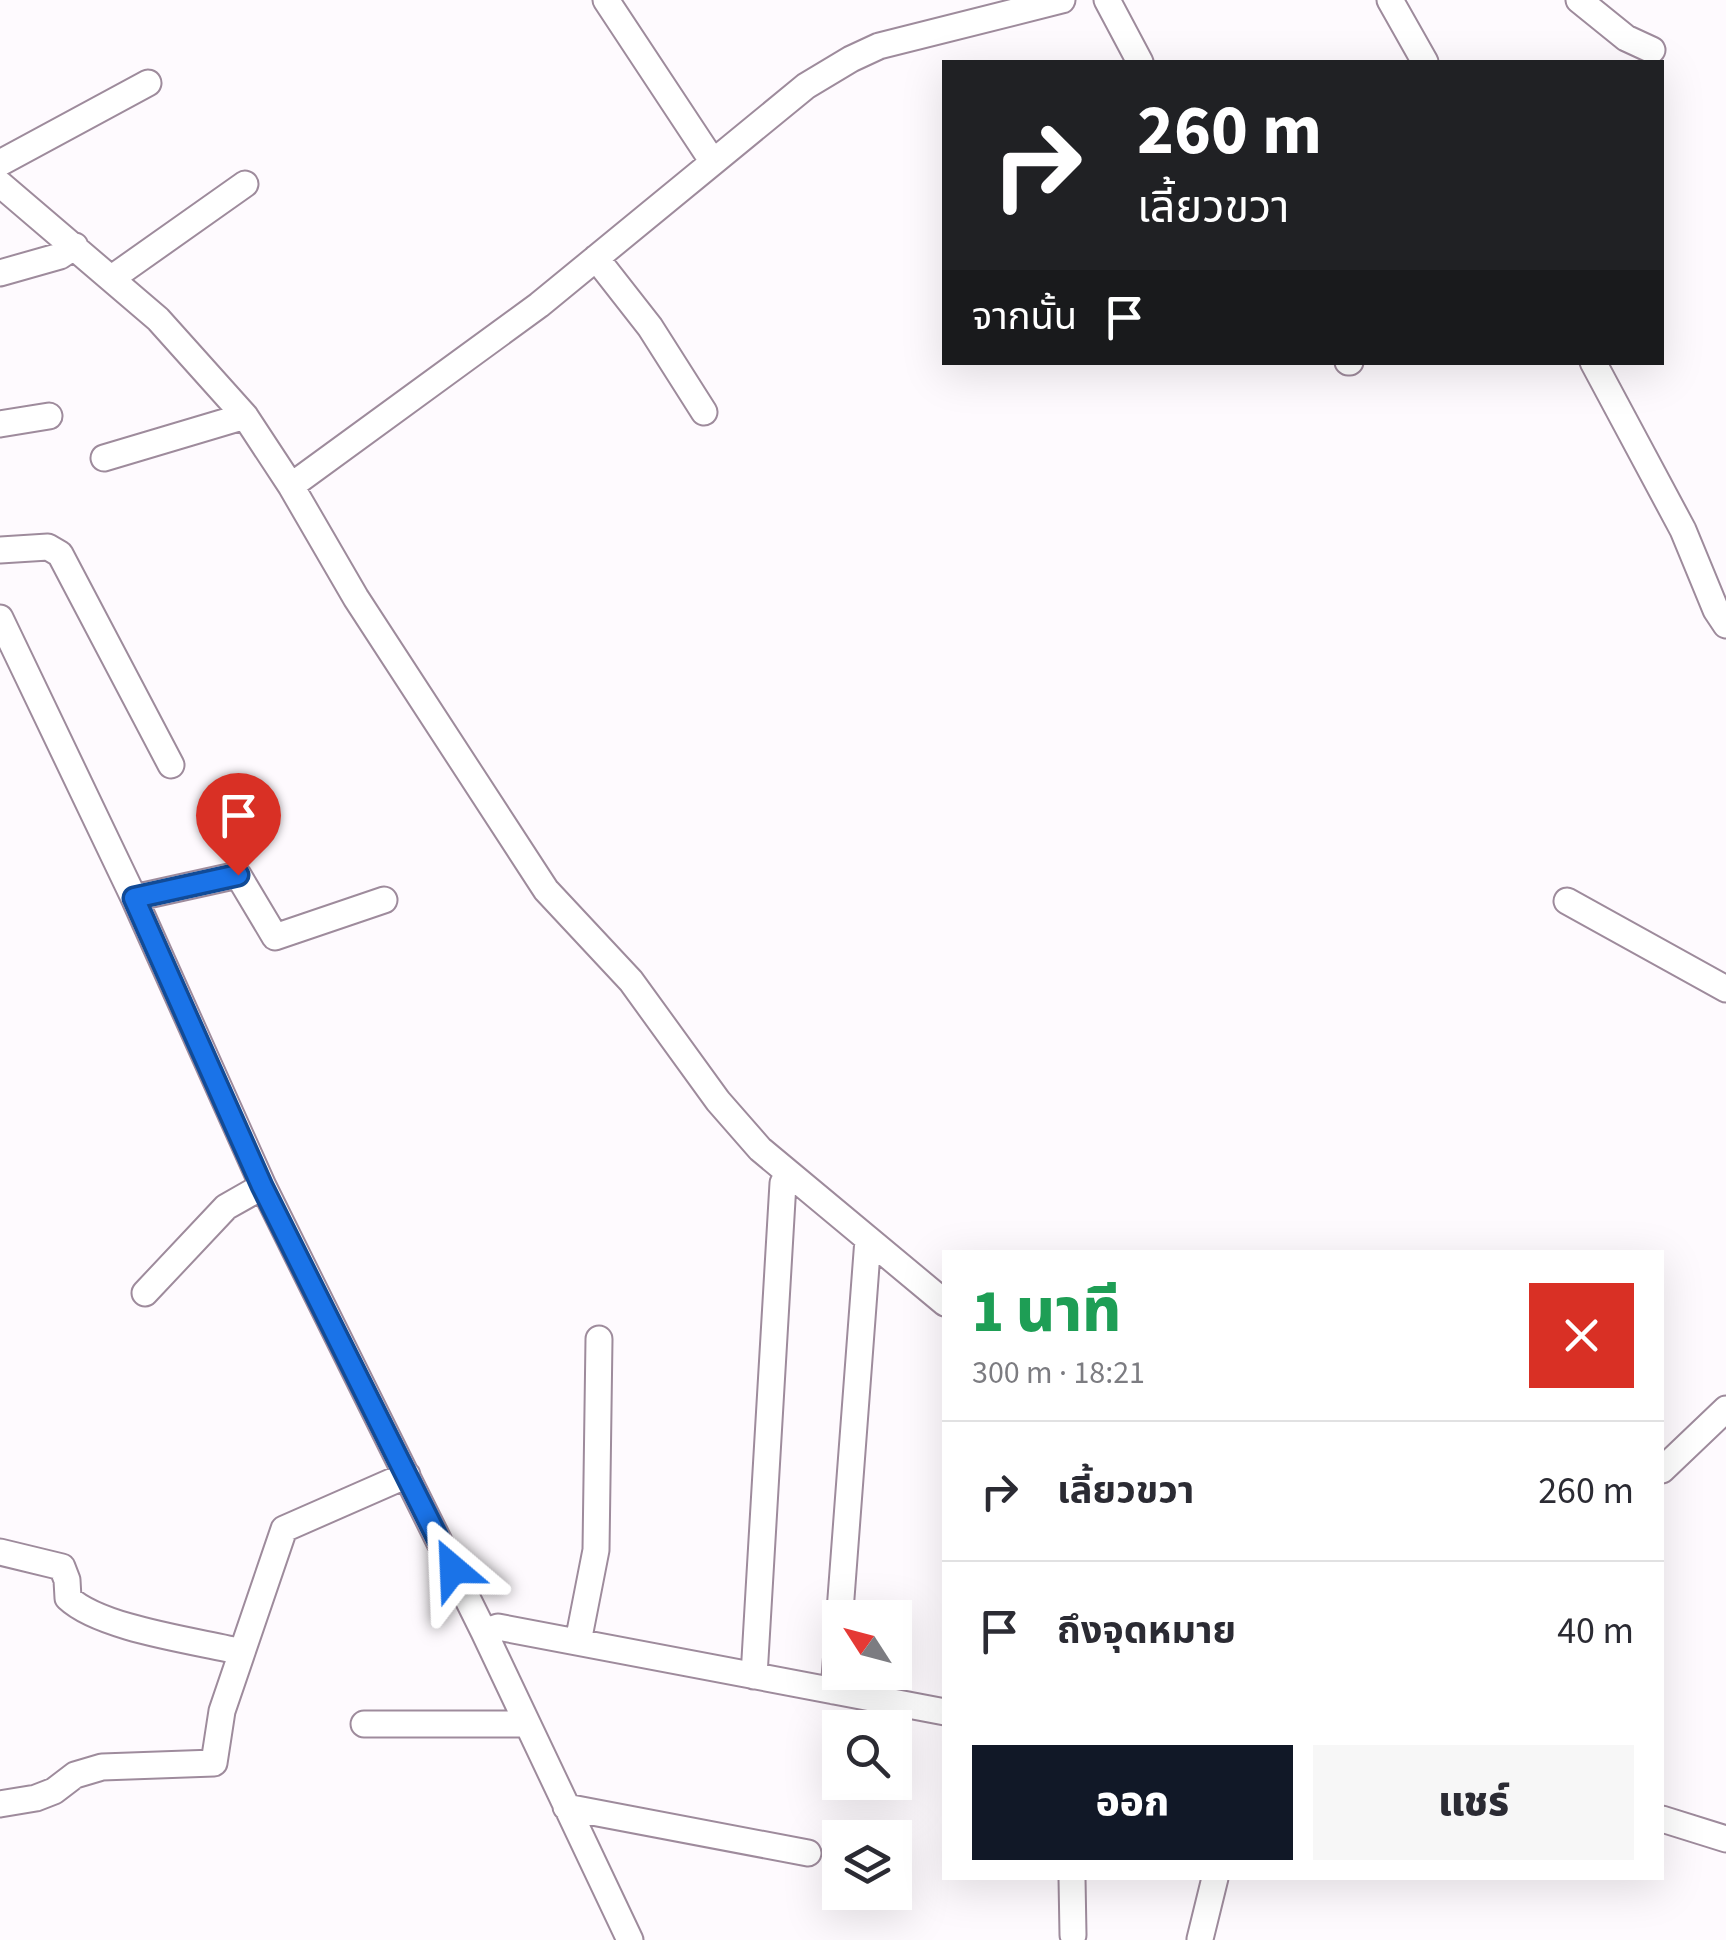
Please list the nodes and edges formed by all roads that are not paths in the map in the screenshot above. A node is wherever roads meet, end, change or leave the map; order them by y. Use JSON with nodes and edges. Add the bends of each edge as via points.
{"nodes":[{"id":1,"x":606,"y":0,"type":"edge"},
{"id":2,"x":1062,"y":0,"type":"edge"},
{"id":3,"x":1107,"y":0,"type":"edge"},
{"id":4,"x":1390,"y":0,"type":"edge"},
{"id":5,"x":1580,"y":0,"type":"edge"},
{"id":6,"x":1652,"y":50,"type":"dead end"},
{"id":7,"x":1139,"y":60,"type":"edge"},
{"id":8,"x":1424,"y":60,"type":"edge"},
{"id":9,"x":148,"y":83,"type":"dead end"},
{"id":10,"x":714,"y":162,"type":"junction"},
{"id":11,"x":0,"y":163,"type":"edge"},
{"id":12,"x":0,"y":184,"type":"edge"},
{"id":13,"x":246,"y":184,"type":"dead end"},
{"id":14,"x":75,"y":246,"type":"junction"},
{"id":15,"x":596,"y":258,"type":"junction"},
{"id":16,"x":0,"y":273,"type":"edge"},
{"id":17,"x":112,"y":278,"type":"junction"},
{"id":18,"x":1595,"y":365,"type":"edge"},
{"id":19,"x":704,"y":412,"type":"dead end"},
{"id":20,"x":49,"y":416,"type":"dead end"},
{"id":21,"x":245,"y":416,"type":"junction"},
{"id":22,"x":0,"y":424,"type":"edge"},
{"id":23,"x":104,"y":458,"type":"dead end"},
{"id":24,"x":291,"y":486,"type":"junction"},
{"id":25,"x":0,"y":550,"type":"edge"},
{"id":26,"x":0,"y":618,"type":"edge"},
{"id":27,"x":1726,"y":625,"type":"edge"},
{"id":28,"x":9,"y":660,"type":"edge"},
{"id":29,"x":170,"y":765,"type":"dead end"},
{"id":30,"x":134,"y":898,"type":"junction"},
{"id":31,"x":384,"y":900,"type":"dead end"},
{"id":32,"x":1566,"y":901,"type":"dead end"},
{"id":33,"x":1726,"y":989,"type":"edge"},
{"id":34,"x":788,"y":1172,"type":"junction"},
{"id":35,"x":262,"y":1186,"type":"junction"},
{"id":36,"x":868,"y":1239,"type":"junction"},
{"id":37,"x":145,"y":1293,"type":"dead end"},
{"id":38,"x":942,"y":1301,"type":"edge"},
{"id":39,"x":599,"y":1339,"type":"dead end"},
{"id":40,"x":1726,"y":1409,"type":"edge"},
{"id":41,"x":1664,"y":1468,"type":"edge"},
{"id":42,"x":407,"y":1475,"type":"junction"},
{"id":43,"x":0,"y":1552,"type":"edge"},
{"id":44,"x":484,"y":1632,"type":"junction"},
{"id":45,"x":578,"y":1642,"type":"junction"},
{"id":46,"x":242,"y":1652,"type":"junction"},
{"id":47,"x":754,"y":1676,"type":"junction"},
{"id":48,"x":834,"y":1691,"type":"junction"},
{"id":49,"x":942,"y":1711,"type":"edge"},
{"id":50,"x":364,"y":1724,"type":"dead end"},
{"id":51,"x":527,"y":1724,"type":"junction"},
{"id":52,"x":0,"y":1804,"type":"edge"},
{"id":53,"x":566,"y":1806,"type":"junction"},
{"id":54,"x":1664,"y":1820,"type":"edge"},
{"id":55,"x":1726,"y":1839,"type":"edge"},
{"id":56,"x":808,"y":1853,"type":"dead end"},
{"id":57,"x":1072,"y":1880,"type":"edge"},
{"id":58,"x":1215,"y":1880,"type":"edge"},
{"id":59,"x":1073,"y":1934,"type":"dead end"},
{"id":60,"x":1200,"y":1939,"type":"edge"},
{"id":61,"x":630,"y":1940,"type":"edge"}],
"edges":[{"from":1,"to":10,"type":"street"},
{"from":2,"to":10,"type":"street","via":[[851,59],[806,86]]},
{"from":3,"to":7,"type":"street"},
{"from":4,"to":8,"type":"street"},
{"from":5,"to":6,"type":"street"},
{"from":9,"to":11,"type":"street"},
{"from":10,"to":15,"type":"street"},
{"from":12,"to":14,"type":"street"},
{"from":13,"to":17,"type":"street"},
{"from":14,"to":16,"type":"street"},
{"from":14,"to":17,"type":"street"},
{"from":15,"to":19,"type":"street"},
{"from":15,"to":24,"type":"street"},
{"from":17,"to":21,"type":"street","via":[[158,318]]},
{"from":18,"to":27,"type":"street"},
{"from":20,"to":22,"type":"street"},
{"from":21,"to":23,"type":"street"},
{"from":21,"to":24,"type":"street"},
{"from":24,"to":34,"type":"street","via":[[546,890],[630,981],[718,1101]]},
{"from":25,"to":29,"type":"street","via":[[48,547],[60,554]]},
{"from":26,"to":28,"type":"street"},
{"from":28,"to":30,"type":"street"},
{"from":30,"to":31,"type":"street","via":[[238,875],[275,937]]},
{"from":30,"to":35,"type":"street"},
{"from":32,"to":33,"type":"street"},
{"from":34,"to":36,"type":"street"},
{"from":34,"to":47,"type":"street","via":[[782,1183]]},
{"from":35,"to":37,"type":"street","via":[[226,1207]]},
{"from":35,"to":42,"type":"street"},
{"from":36,"to":38,"type":"street"},
{"from":36,"to":48,"type":"street"},
{"from":39,"to":45,"type":"street","via":[[596,1550]]},
{"from":40,"to":41,"type":"street"},
{"from":42,"to":44,"type":"street"},
{"from":42,"to":46,"type":"street","via":[[284,1529]]},
{"from":43,"to":46,"type":"street","via":[[62,1568],[68,1598],[102,1616]]},
{"from":44,"to":45,"type":"street","via":[[498,1627]]},
{"from":44,"to":51,"type":"street"},
{"from":45,"to":47,"type":"street"},
{"from":46,"to":52,"type":"street","via":[[214,1762],[102,1767],[36,1798]]},
{"from":47,"to":48,"type":"street"},
{"from":48,"to":49,"type":"street"},
{"from":50,"to":51,"type":"street"},
{"from":51,"to":53,"type":"street"},
{"from":53,"to":56,"type":"street"},
{"from":53,"to":61,"type":"street"},
{"from":54,"to":55,"type":"street"},
{"from":57,"to":59,"type":"street"},
{"from":58,"to":60,"type":"street"}]}
